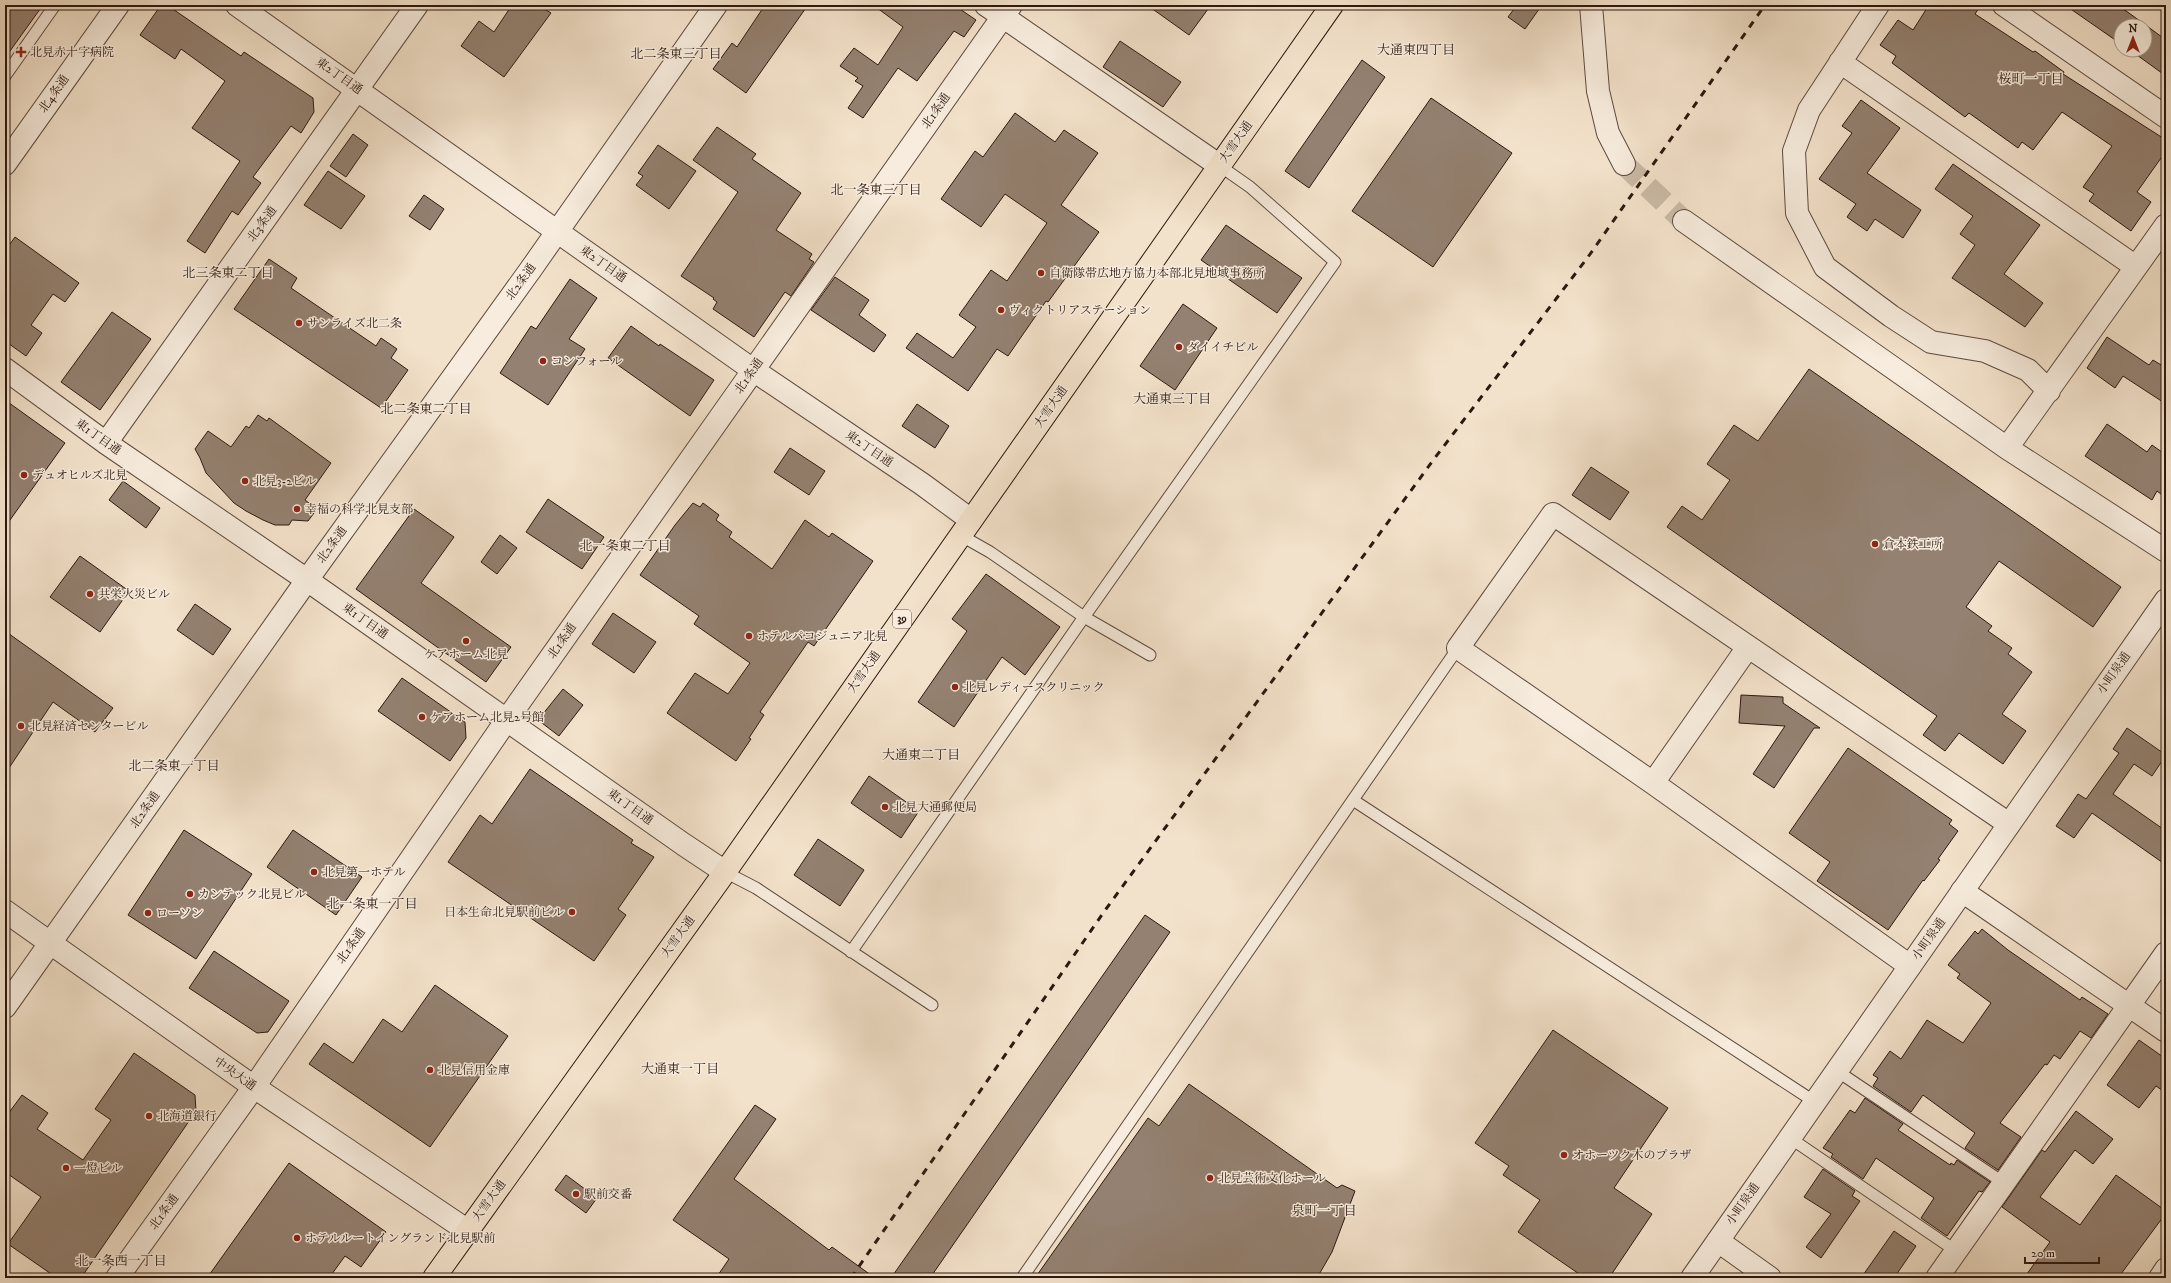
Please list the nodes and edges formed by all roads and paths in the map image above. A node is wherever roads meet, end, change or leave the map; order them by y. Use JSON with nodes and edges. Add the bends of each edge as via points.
{"nodes":[{"id":1,"x":55,"y":5,"type":"edge"},
{"id":2,"x":118,"y":5,"type":"edge"},
{"id":3,"x":237,"y":5,"type":"edge"},
{"id":4,"x":417,"y":5,"type":"edge"},
{"id":5,"x":716,"y":5,"type":"edge"},
{"id":6,"x":1332,"y":5,"type":"edge"},
{"id":7,"x":1591,"y":5,"type":"edge"},
{"id":8,"x":1878,"y":5,"type":"edge"},
{"id":9,"x":2004,"y":5,"type":"edge"},
{"id":10,"x":1000,"y":9,"type":"edge"},
{"id":11,"x":1840,"y":62,"type":"junction"},
{"id":12,"x":5,"y":76,"type":"edge"},
{"id":13,"x":358,"y":89,"type":"junction"},
{"id":14,"x":2166,"y":117,"type":"edge"},
{"id":15,"x":5,"y":164,"type":"edge"},
{"id":16,"x":1624,"y":164,"type":"tunnel mouth"},
{"id":17,"x":1220,"y":166,"type":"junction"},
{"id":18,"x":1684,"y":221,"type":"tunnel mouth"},
{"id":19,"x":2166,"y":225,"type":"edge"},
{"id":20,"x":558,"y":232,"type":"junction"},
{"id":21,"x":2136,"y":267,"type":"junction"},
{"id":22,"x":5,"y":370,"type":"edge"},
{"id":23,"x":753,"y":370,"type":"junction"},
{"id":24,"x":2049,"y":391,"type":"junction"},
{"id":25,"x":106,"y":443,"type":"junction"},
{"id":26,"x":2007,"y":448,"type":"junction"},
{"id":27,"x":966,"y":528,"type":"junction"},
{"id":28,"x":2166,"y":551,"type":"edge"},
{"id":29,"x":307,"y":580,"type":"junction"},
{"id":30,"x":2166,"y":600,"type":"edge"},
{"id":31,"x":1084,"y":617,"type":"junction"},
{"id":32,"x":1748,"y":647,"type":"junction"},
{"id":33,"x":1458,"y":648,"type":"junction"},
{"id":34,"x":1150,"y":655,"type":"dead end"},
{"id":35,"x":506,"y":721,"type":"junction"},
{"id":36,"x":1653,"y":783,"type":"junction"},
{"id":37,"x":1353,"y":800,"type":"junction"},
{"id":38,"x":2009,"y":824,"type":"junction"},
{"id":39,"x":725,"y":872,"type":"junction"},
{"id":40,"x":1962,"y":891,"type":"junction"},
{"id":41,"x":5,"y":911,"type":"edge"},
{"id":42,"x":51,"y":943,"type":"junction"},
{"id":43,"x":851,"y":952,"type":"junction"},
{"id":44,"x":2166,"y":953,"type":"edge"},
{"id":45,"x":1910,"y":966,"type":"junction"},
{"id":46,"x":932,"y":1005,"type":"dead end"},
{"id":47,"x":2130,"y":1005,"type":"junction"},
{"id":48,"x":5,"y":1007,"type":"edge"},
{"id":49,"x":2166,"y":1031,"type":"edge"},
{"id":50,"x":1837,"y":1071,"type":"junction"},
{"id":51,"x":254,"y":1087,"type":"junction"},
{"id":52,"x":1815,"y":1102,"type":"junction"},
{"id":53,"x":1790,"y":1138,"type":"junction"},
{"id":54,"x":2004,"y":1183,"type":"junction"},
{"id":55,"x":468,"y":1231,"type":"junction"},
{"id":56,"x":1718,"y":1242,"type":"junction"},
{"id":57,"x":1956,"y":1251,"type":"junction"},
{"id":58,"x":2166,"y":1269,"type":"edge"},
{"id":59,"x":117,"y":1278,"type":"edge"},
{"id":60,"x":434,"y":1278,"type":"edge"},
{"id":61,"x":1022,"y":1278,"type":"edge"},
{"id":62,"x":1692,"y":1278,"type":"edge"},
{"id":63,"x":1770,"y":1278,"type":"edge"},
{"id":64,"x":1937,"y":1278,"type":"edge"},
{"id":65,"x":2160,"y":1278,"type":"edge"}],
"edges":[{"from":1,"to":12,"type":"lane"},
{"from":2,"to":15,"type":"street","name":"北4条通"},
{"from":3,"to":13,"type":"street","name":"東2丁目通"},
{"from":4,"to":13,"type":"street","name":"北3条通"},
{"from":5,"to":20,"type":"street","name":"北2条通"},
{"from":6,"to":17,"type":"highway","name":"大雪大通","number":"39"},
{"from":7,"to":16,"type":"street","via":[[1598,91],[1608,133]]},
{"from":8,"to":11,"type":"street"},
{"from":9,"to":14,"type":"street"},
{"from":10,"to":17,"type":"street"},
{"from":10,"to":23,"type":"street","name":"北1条通"},
{"from":11,"to":21,"type":"street"},
{"from":11,"to":24,"type":"street","via":[[1809,110],[1794,151],[1797,213],[1825,267],[1931,342],[1985,351],[2028,370]]},
{"from":13,"to":20,"type":"street","name":"東2丁目通"},
{"from":13,"to":25,"type":"street","name":"北3条通"},
{"from":17,"to":27,"type":"highway","name":"大雪大通","number":"39"},
{"from":17,"to":31,"type":"lane","via":[[1250,187],[1335,262]]},
{"from":18,"to":26,"type":"street"},
{"from":19,"to":21,"type":"street"},
{"from":20,"to":23,"type":"street","name":"東2丁目通"},
{"from":20,"to":29,"type":"street","name":"北2条通"},
{"from":21,"to":24,"type":"street"},
{"from":22,"to":25,"type":"street","name":"東1丁目通"},
{"from":23,"to":27,"type":"street","name":"東2丁目通","via":[[922,484]]},
{"from":23,"to":35,"type":"street","name":"北1条通"},
{"from":24,"to":26,"type":"street"},
{"from":25,"to":29,"type":"street","name":"東1丁目通"},
{"from":26,"to":28,"type":"street"},
{"from":27,"to":31,"type":"lane","via":[[990,552]]},
{"from":27,"to":39,"type":"highway","name":"大雪大通","number":"39"},
{"from":29,"to":35,"type":"street","name":"東1丁目通"},
{"from":29,"to":42,"type":"street","name":"北2条通"},
{"from":30,"to":38,"type":"street","name":"小町泉通"},
{"from":31,"to":34,"type":"lane"},
{"from":31,"to":43,"type":"lane"},
{"from":32,"to":33,"type":"street","via":[[1553,514]]},
{"from":32,"to":36,"type":"street"},
{"from":32,"to":38,"type":"street"},
{"from":33,"to":36,"type":"street"},
{"from":33,"to":37,"type":"lane"},
{"from":35,"to":39,"type":"street","name":"東1丁目通"},
{"from":35,"to":51,"type":"street","name":"北1条通"},
{"from":36,"to":45,"type":"street"},
{"from":37,"to":52,"type":"lane"},
{"from":37,"to":61,"type":"lane"},
{"from":38,"to":40,"type":"street","name":"小町泉通"},
{"from":39,"to":43,"type":"lane","via":[[756,888]]},
{"from":39,"to":55,"type":"highway","name":"大雪大通","number":"39"},
{"from":40,"to":45,"type":"street","name":"小町泉通"},
{"from":40,"to":47,"type":"street"},
{"from":41,"to":42,"type":"street","name":"中央大通"},
{"from":42,"to":48,"type":"street","name":"北2条通"},
{"from":42,"to":51,"type":"street","name":"中央大通"},
{"from":43,"to":46,"type":"lane"},
{"from":44,"to":47,"type":"street"},
{"from":45,"to":50,"type":"street","name":"小町泉通"},
{"from":47,"to":49,"type":"street"},
{"from":47,"to":54,"type":"street"},
{"from":50,"to":52,"type":"street","name":"小町泉通"},
{"from":50,"to":54,"type":"lane"},
{"from":51,"to":55,"type":"street","name":"中央大通"},
{"from":51,"to":59,"type":"street","name":"北1条通"},
{"from":52,"to":53,"type":"street","name":"小町泉通"},
{"from":53,"to":56,"type":"street","name":"小町泉通"},
{"from":53,"to":57,"type":"lane"},
{"from":54,"to":57,"type":"street"},
{"from":55,"to":60,"type":"highway","name":"大雪大通","number":"39"},
{"from":56,"to":62,"type":"street","name":"小町泉通"},
{"from":56,"to":63,"type":"street"},
{"from":57,"to":64,"type":"street"},
{"from":58,"to":65,"type":"street"}]}
